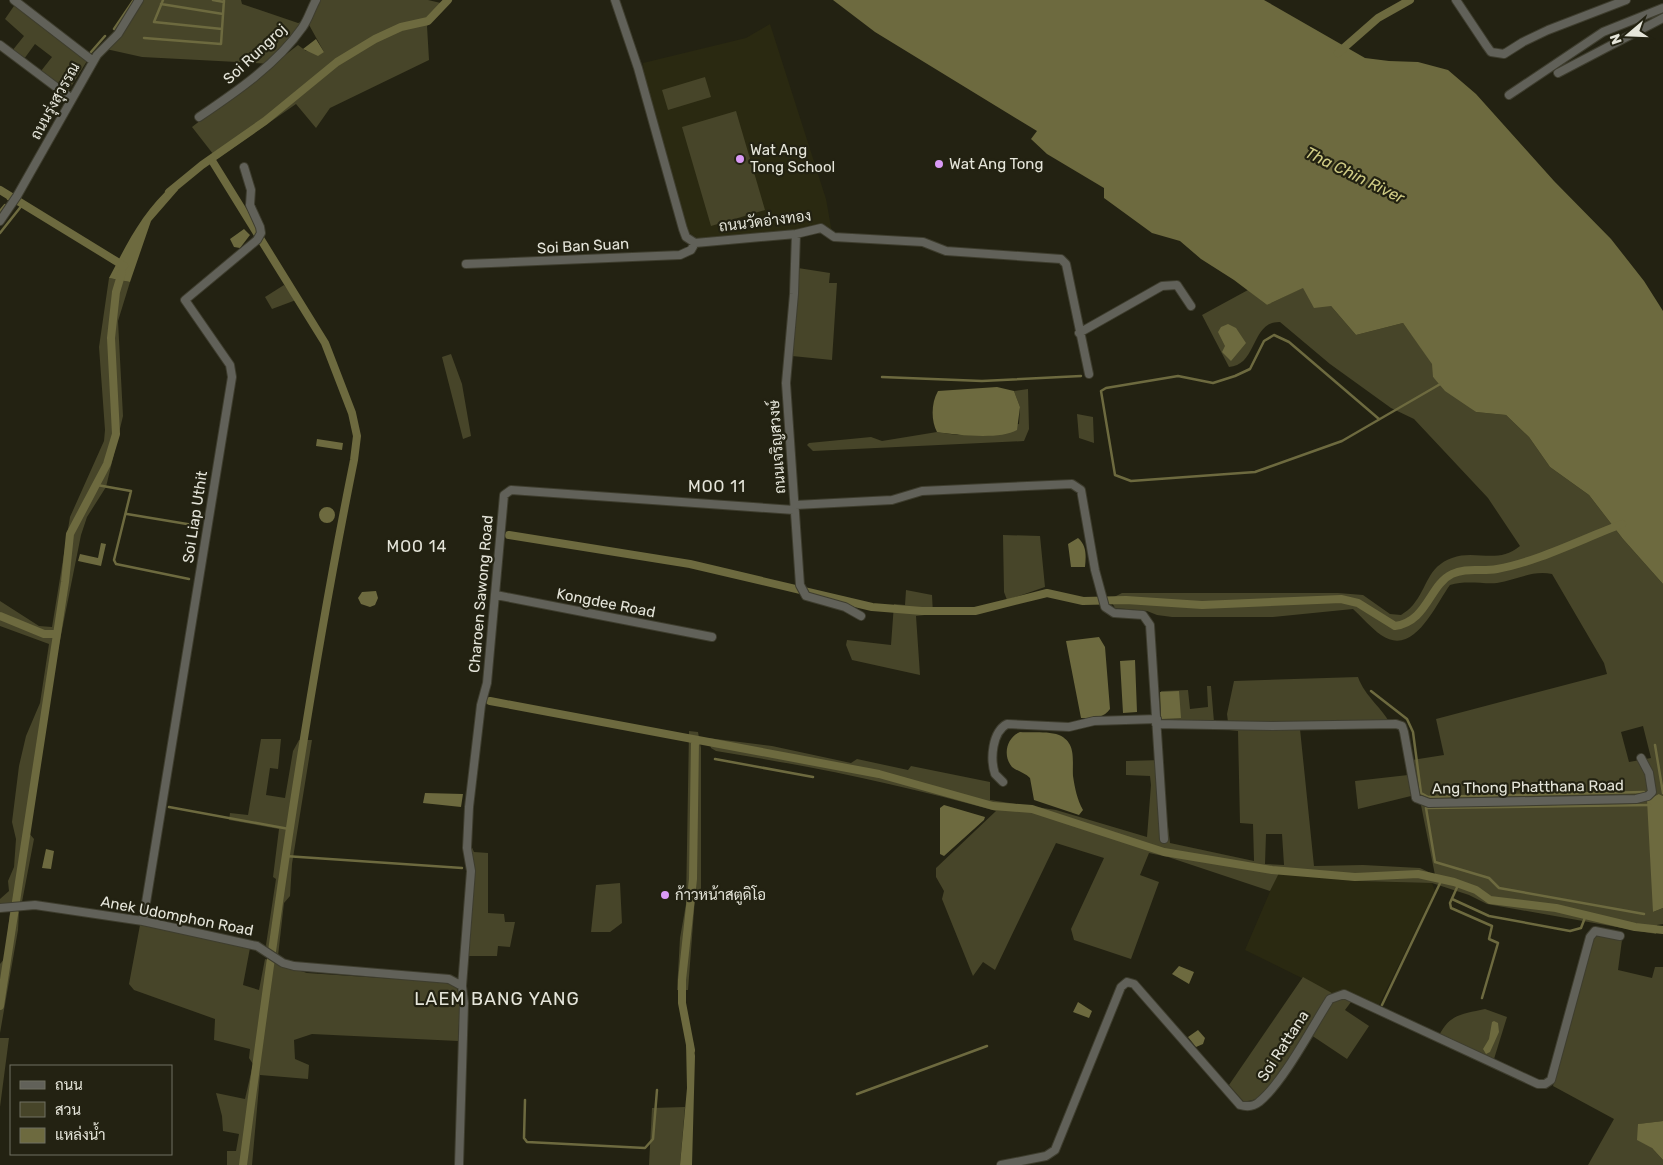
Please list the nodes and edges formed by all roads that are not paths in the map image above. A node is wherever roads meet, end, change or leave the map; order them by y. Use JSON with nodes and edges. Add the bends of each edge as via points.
{"nodes":[{"id":1,"x":14,"y":0,"type":"edge"},
{"id":2,"x":139,"y":0,"type":"edge"},
{"id":3,"x":316,"y":0,"type":"edge"},
{"id":4,"x":615,"y":0,"type":"edge"},
{"id":5,"x":1456,"y":0,"type":"edge"},
{"id":6,"x":1626,"y":0,"type":"edge"},
{"id":7,"x":1663,"y":8,"type":"edge"},
{"id":8,"x":1663,"y":18,"type":"edge"},
{"id":9,"x":1595,"y":38,"type":"junction"},
{"id":10,"x":0,"y":45,"type":"edge"},
{"id":11,"x":1606,"y":48,"type":"junction"},
{"id":12,"x":93,"y":61,"type":"junction"},
{"id":13,"x":1558,"y":73,"type":"dead end"},
{"id":14,"x":1510,"y":95,"type":"dead end"},
{"id":15,"x":72,"y":99,"type":"junction"},
{"id":16,"x":200,"y":117,"type":"dead end"},
{"id":17,"x":244,"y":168,"type":"dead end"},
{"id":18,"x":0,"y":221,"type":"edge"},
{"id":19,"x":796,"y":234,"type":"junction"},
{"id":20,"x":695,"y":243,"type":"junction"},
{"id":21,"x":466,"y":264,"type":"dead end"},
{"id":22,"x":1190,"y":306,"type":"dead end"},
{"id":23,"x":1079,"y":333,"type":"junction"},
{"id":24,"x":1089,"y":374,"type":"dead end"},
{"id":25,"x":794,"y":508,"type":"junction"},
{"id":26,"x":496,"y":595,"type":"junction"},
{"id":27,"x":861,"y":616,"type":"dead end"},
{"id":28,"x":712,"y":637,"type":"dead end"},
{"id":29,"x":1156,"y":721,"type":"junction"},
{"id":30,"x":1641,"y":758,"type":"dead end"},
{"id":31,"x":1003,"y":782,"type":"dead end"},
{"id":32,"x":1164,"y":839,"type":"dead end"},
{"id":33,"x":0,"y":908,"type":"edge"},
{"id":34,"x":143,"y":921,"type":"junction"},
{"id":35,"x":1620,"y":936,"type":"dead end"},
{"id":36,"x":462,"y":986,"type":"junction"},
{"id":37,"x":459,"y":1165,"type":"edge"},
{"id":38,"x":1001,"y":1165,"type":"edge"}],
"edges":[{"from":1,"to":12,"type":"street"},
{"from":2,"to":12,"type":"street","name":"ถนนรุ่งสุวรรณ","via":[[118,34],[103,46]]},
{"from":3,"to":16,"type":"street","name":"Soi Rungroj","via":[[294,39],[229,97]]},
{"from":4,"to":20,"type":"street","via":[[638,68],[683,229]]},
{"from":5,"to":6,"type":"street","via":[[1486,46],[1497,55],[1548,30]]},
{"from":7,"to":9,"type":"street","via":[[1616,25]]},
{"from":8,"to":11,"type":"street"},
{"from":9,"to":11,"type":"street"},
{"from":9,"to":14,"type":"street"},
{"from":10,"to":15,"type":"street"},
{"from":11,"to":13,"type":"street"},
{"from":12,"to":15,"type":"street","name":"ถนนรุ่งสุวรรณ"},
{"from":15,"to":18,"type":"street","name":"ถนนรุ่งสุวรรณ"},
{"from":17,"to":34,"type":"street","name":"Soi Liap Uthit","via":[[259,236],[186,300],[230,365],[232,377]]},
{"from":19,"to":20,"type":"street","name":"ถนนวัดอ่างทอง"},
{"from":19,"to":23,"type":"street","name":"ถนนวัดอ่างทอง","via":[[821,228],[834,237],[924,242],[946,251],[1061,259],[1066,264]]},
{"from":19,"to":25,"type":"street","name":"ถนนเจริญสวงษ์","via":[[786,383]]},
{"from":20,"to":21,"type":"street","name":"Soi Ban Suan","via":[[691,250],[680,255]]},
{"from":22,"to":23,"type":"street","via":[[1177,285],[1162,286]]},
{"from":23,"to":24,"type":"street","name":"ถนนวัดอ่างทอง"},
{"from":25,"to":26,"type":"street","name":"Charoen Sawong Road","via":[[506,492],[502,500]]},
{"from":25,"to":27,"type":"street","name":"ถนนเจริญสวงษ์","via":[[801,589],[815,601],[845,607]]},
{"from":25,"to":29,"type":"street","via":[[892,500],[922,491],[1072,484],[1081,490],[1105,607],[1114,613],[1147,618]]},
{"from":26,"to":28,"type":"street","name":"Kongdee Road"},
{"from":26,"to":36,"type":"street","name":"Charoen Sawong Road","via":[[469,807],[467,848],[471,871]]},
{"from":29,"to":30,"type":"street","name":"Ang Thong Phatthana Road","via":[[1272,726],[1396,724],[1402,726],[1404,732],[1416,798],[1429,803],[1636,799],[1652,792]]},
{"from":29,"to":31,"type":"street","name":"Ang Thong Phatthana Road","via":[[1094,721],[1069,727],[1007,724],[999,730],[993,753],[995,774]]},
{"from":29,"to":32,"type":"street"},
{"from":33,"to":34,"type":"street","name":"Anek Udomphon Road","via":[[35,905]]},
{"from":34,"to":36,"type":"street","name":"Anek Udomphon Road","via":[[256,946],[282,963],[294,966],[449,979]]},
{"from":35,"to":38,"type":"street","name":"Soi Rattana","via":[[1595,931],[1590,937],[1551,1080],[1545,1084],[1538,1084],[1339,994],[1330,999],[1272,1089],[1258,1103],[1246,1107],[1240,1105],[1134,984],[1127,982],[1121,987],[1054,1150],[1046,1156]]},
{"from":36,"to":37,"type":"street"}]}
